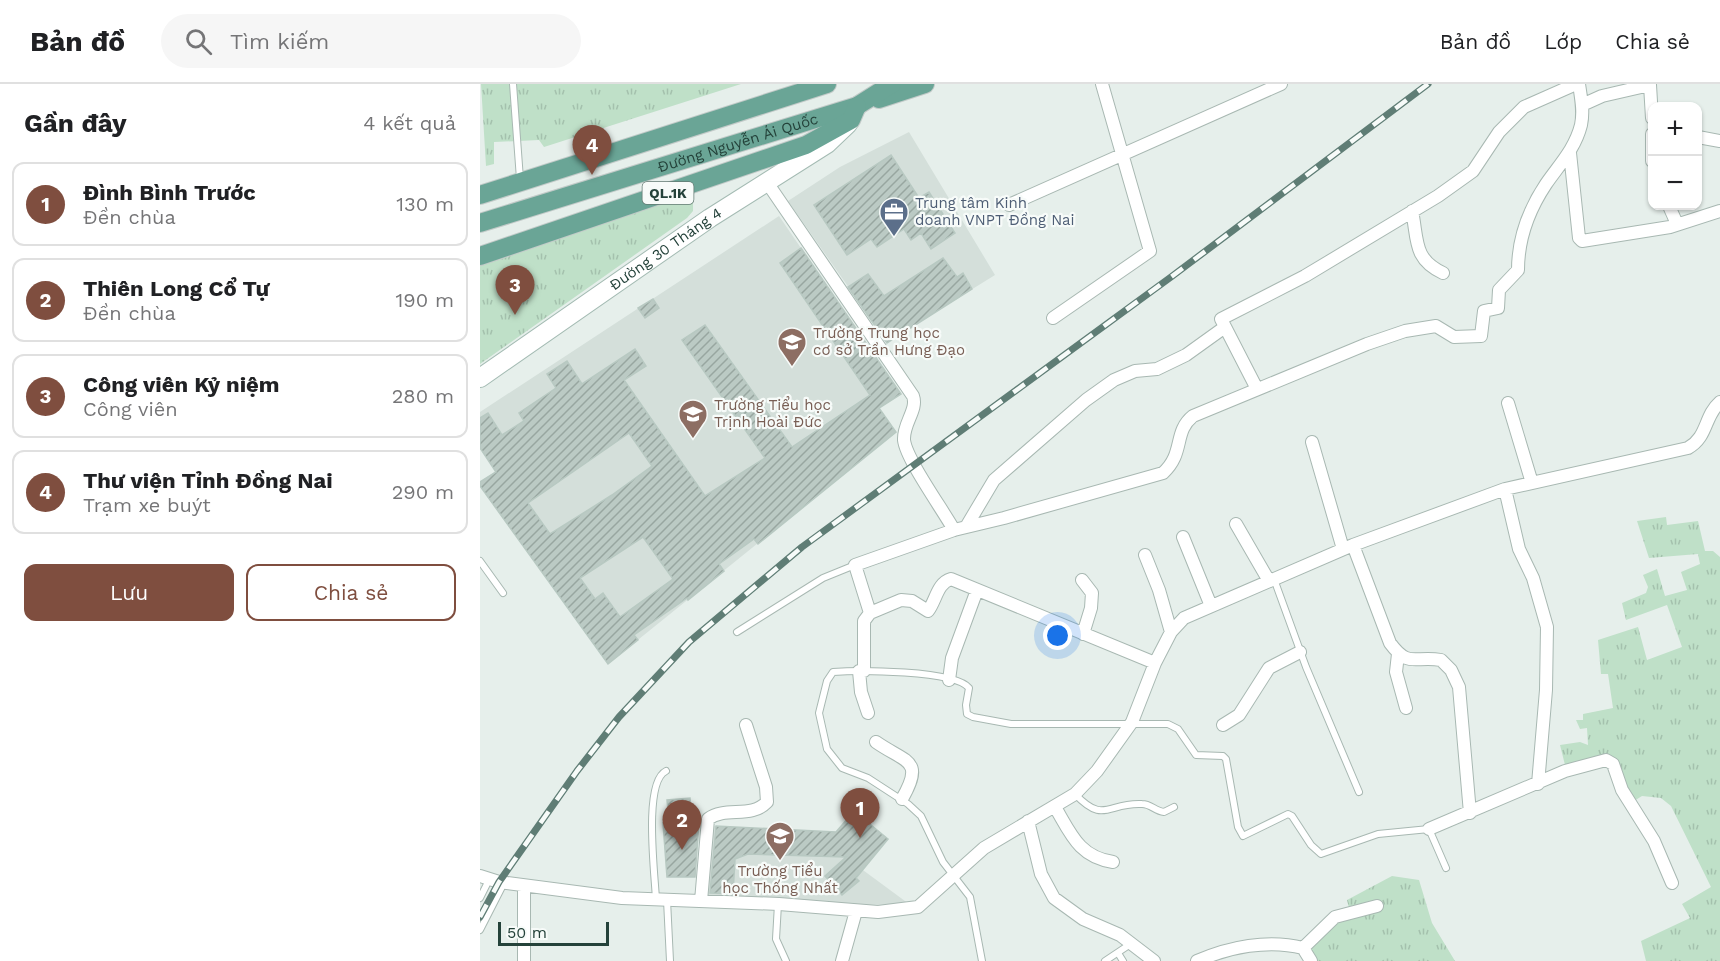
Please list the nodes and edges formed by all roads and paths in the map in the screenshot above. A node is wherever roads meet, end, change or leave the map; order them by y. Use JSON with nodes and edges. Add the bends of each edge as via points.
{"nodes":[{"id":1,"x":513,"y":84,"type":"edge"},
{"id":2,"x":827,"y":84,"type":"edge"},
{"id":3,"x":892,"y":84,"type":"edge"},
{"id":4,"x":925,"y":84,"type":"edge"},
{"id":5,"x":1102,"y":84,"type":"edge"},
{"id":6,"x":1281,"y":84,"type":"edge"},
{"id":7,"x":1578,"y":84,"type":"edge"},
{"id":8,"x":1650,"y":85,"type":"edge"},
{"id":9,"x":1652,"y":102,"type":"edge"},
{"id":10,"x":1582,"y":105,"type":"junction"},
{"id":11,"x":854,"y":113,"type":"junction"},
{"id":12,"x":1702,"y":137,"type":"edge"},
{"id":13,"x":1720,"y":141,"type":"edge"},
{"id":14,"x":1570,"y":153,"type":"junction"},
{"id":15,"x":1121,"y":155,"type":"junction"},
{"id":16,"x":754,"y":164,"type":"junction"},
{"id":17,"x":766,"y":181,"type":"junction"},
{"id":18,"x":520,"y":182,"type":"junction"},
{"id":19,"x":480,"y":195,"type":"edge"},
{"id":20,"x":1009,"y":205,"type":"dead end"},
{"id":21,"x":1671,"y":210,"type":"edge"},
{"id":22,"x":1412,"y":211,"type":"junction"},
{"id":23,"x":1720,"y":211,"type":"edge"},
{"id":24,"x":480,"y":222,"type":"edge"},
{"id":25,"x":1677,"y":224,"type":"junction"},
{"id":26,"x":480,"y":256,"type":"edge"},
{"id":27,"x":1443,"y":273,"type":"dead end"},
{"id":28,"x":1053,"y":318,"type":"dead end"},
{"id":29,"x":1225,"y":327,"type":"junction"},
{"id":30,"x":480,"y":378,"type":"edge"},
{"id":31,"x":1257,"y":389,"type":"junction"},
{"id":32,"x":1720,"y":402,"type":"edge"},
{"id":33,"x":1508,"y":403,"type":"dead end"},
{"id":34,"x":1312,"y":442,"type":"dead end"},
{"id":35,"x":1532,"y":483,"type":"junction"},
{"id":36,"x":1505,"y":489,"type":"junction"},
{"id":37,"x":1236,"y":524,"type":"dead end"},
{"id":38,"x":960,"y":528,"type":"junction"},
{"id":39,"x":1183,"y":537,"type":"dead end"},
{"id":40,"x":1348,"y":547,"type":"junction"},
{"id":41,"x":1144,"y":555,"type":"dead end"},
{"id":42,"x":480,"y":561,"type":"edge"},
{"id":43,"x":855,"y":565,"type":"junction"},
{"id":44,"x":1082,"y":580,"type":"dead end"},
{"id":45,"x":1272,"y":580,"type":"junction"},
{"id":46,"x":977,"y":590,"type":"junction"},
{"id":47,"x":503,"y":593,"type":"dead end"},
{"id":48,"x":1211,"y":606,"type":"junction"},
{"id":49,"x":870,"y":613,"type":"junction"},
{"id":50,"x":737,"y":632,"type":"dead end"},
{"id":51,"x":1171,"y":632,"type":"junction"},
{"id":52,"x":1083,"y":633,"type":"junction"},
{"id":53,"x":1300,"y":652,"type":"junction"},
{"id":54,"x":1398,"y":654,"type":"junction"},
{"id":55,"x":1155,"y":663,"type":"junction"},
{"id":56,"x":862,"y":671,"type":"junction"},
{"id":57,"x":949,"y":680,"type":"junction"},
{"id":58,"x":1406,"y":708,"type":"dead end"},
{"id":59,"x":868,"y":713,"type":"dead end"},
{"id":60,"x":1132,"y":722,"type":"junction"},
{"id":61,"x":746,"y":725,"type":"dead end"},
{"id":62,"x":1223,"y":725,"type":"dead end"},
{"id":63,"x":876,"y":742,"type":"dead end"},
{"id":64,"x":666,"y":771,"type":"dead end"},
{"id":65,"x":1538,"y":784,"type":"junction"},
{"id":66,"x":1359,"y":792,"type":"dead end"},
{"id":67,"x":1075,"y":794,"type":"junction"},
{"id":68,"x":902,"y":800,"type":"junction"},
{"id":69,"x":1055,"y":807,"type":"junction"},
{"id":70,"x":1174,"y":807,"type":"dead end"},
{"id":71,"x":1470,"y":813,"type":"junction"},
{"id":72,"x":1028,"y":821,"type":"junction"},
{"id":73,"x":1430,"y":829,"type":"junction"},
{"id":74,"x":1113,"y":862,"type":"dead end"},
{"id":75,"x":1446,"y":868,"type":"dead end"},
{"id":76,"x":953,"y":873,"type":"junction"},
{"id":77,"x":485,"y":878,"type":"edge"},
{"id":78,"x":504,"y":883,"type":"junction"},
{"id":79,"x":1671,"y":883,"type":"dead end"},
{"id":80,"x":524,"y":886,"type":"junction"},
{"id":81,"x":480,"y":898,"type":"edge"},
{"id":82,"x":662,"y":900,"type":"junction"},
{"id":83,"x":701,"y":901,"type":"junction"},
{"id":84,"x":778,"y":904,"type":"junction"},
{"id":85,"x":1377,"y":906,"type":"dead end"},
{"id":86,"x":856,"y":911,"type":"junction"},
{"id":87,"x":480,"y":930,"type":"edge"},
{"id":88,"x":1129,"y":945,"type":"junction"},
{"id":89,"x":1303,"y":948,"type":"junction"},
{"id":90,"x":1118,"y":952,"type":"junction"},
{"id":91,"x":524,"y":961,"type":"edge"},
{"id":92,"x":670,"y":961,"type":"edge"},
{"id":93,"x":786,"y":961,"type":"edge"},
{"id":94,"x":842,"y":961,"type":"edge"},
{"id":95,"x":982,"y":961,"type":"edge"},
{"id":96,"x":1104,"y":961,"type":"edge"},
{"id":97,"x":1123,"y":961,"type":"edge"},
{"id":98,"x":1154,"y":961,"type":"edge"},
{"id":99,"x":1197,"y":961,"type":"edge"},
{"id":100,"x":1311,"y":961,"type":"edge"}],
"edges":[{"from":1,"to":18,"type":"lane"},
{"from":2,"to":18,"type":"main road","name":"Đường Nguyễn Ái Quốc"},
{"from":3,"to":11,"type":"main road","name":"Đường Nguyễn Ái Quốc","number":"QL.1K"},
{"from":4,"to":11,"type":"main road"},
{"from":5,"to":15,"type":"street"},
{"from":6,"to":15,"type":"street"},
{"from":7,"to":10,"type":"street"},
{"from":7,"to":22,"type":"street","via":[[1524,107],[1499,132],[1473,171]]},
{"from":8,"to":9,"type":"street"},
{"from":8,"to":10,"type":"street"},
{"from":10,"to":14,"type":"street","via":[[1581,126]]},
{"from":11,"to":16,"type":"main road","name":"Đường Nguyễn Ái Quốc","number":"QL.1K","via":[[819,139]]},
{"from":11,"to":17,"type":"main road","name":"Đường 30 Tháng 4","via":[[835,139]]},
{"from":11,"to":24,"type":"main road","name":"Đường Nguyễn Ái Quốc","number":"QL.1K"},
{"from":12,"to":13,"type":"street"},
{"from":14,"to":25,"type":"street","via":[[1581,240]]},
{"from":14,"to":31,"type":"street","via":[[1545,185],[1528,217],[1520,237],[1518,270],[1499,290],[1496,310],[1484,311],[1482,335],[1454,337],[1436,326],[1405,331]]},
{"from":15,"to":20,"type":"street"},
{"from":15,"to":28,"type":"street","via":[[1150,250]]},
{"from":16,"to":17,"type":"main road"},
{"from":16,"to":26,"type":"main road","name":"Đường Nguyễn Ái Quốc","number":"QL.1K"},
{"from":17,"to":30,"type":"main road","name":"Đường 30 Tháng 4"},
{"from":17,"to":38,"type":"street","via":[[913,396],[914,407],[905,424],[905,443]]},
{"from":18,"to":19,"type":"main road","name":"Đường Nguyễn Ái Quốc"},
{"from":21,"to":25,"type":"street"},
{"from":22,"to":27,"type":"street","via":[[1422,258]]},
{"from":22,"to":29,"type":"street","via":[[1305,276],[1221,319]]},
{"from":23,"to":25,"type":"street"},
{"from":29,"to":31,"type":"street"},
{"from":29,"to":38,"type":"street","via":[[1186,355],[1157,369],[1135,370],[1086,400],[994,480]]},
{"from":31,"to":38,"type":"street","via":[[1187,421],[1176,457],[1163,472]]},
{"from":32,"to":35,"type":"street","via":[[1700,440],[1688,448]]},
{"from":33,"to":35,"type":"street"},
{"from":34,"to":40,"type":"street"},
{"from":35,"to":36,"type":"street"},
{"from":36,"to":40,"type":"street"},
{"from":36,"to":65,"type":"street","via":[[1519,549],[1533,578],[1547,627]]},
{"from":37,"to":45,"type":"street"},
{"from":38,"to":43,"type":"street"},
{"from":39,"to":48,"type":"street"},
{"from":40,"to":45,"type":"street"},
{"from":40,"to":54,"type":"street"},
{"from":41,"to":51,"type":"street"},
{"from":42,"to":47,"type":"lane"},
{"from":43,"to":49,"type":"street"},
{"from":43,"to":50,"type":"lane","via":[[823,578]]},
{"from":44,"to":52,"type":"street","via":[[1092,593]]},
{"from":45,"to":48,"type":"street"},
{"from":45,"to":53,"type":"lane"},
{"from":46,"to":49,"type":"street","via":[[945,580],[928,611],[912,601],[901,600]]},
{"from":46,"to":52,"type":"street"},
{"from":46,"to":57,"type":"street","via":[[954,651]]},
{"from":48,"to":51,"type":"street","via":[[1184,618]]},
{"from":49,"to":56,"type":"street","via":[[864,621]]},
{"from":51,"to":55,"type":"street"},
{"from":52,"to":55,"type":"street"},
{"from":53,"to":62,"type":"street","via":[[1269,668],[1239,715]]},
{"from":53,"to":66,"type":"lane"},
{"from":54,"to":58,"type":"street","via":[[1396,672]]},
{"from":54,"to":71,"type":"street","via":[[1411,660],[1441,660],[1455,676],[1464,730]]},
{"from":55,"to":60,"type":"street"},
{"from":56,"to":57,"type":"lane","via":[[905,671]]},
{"from":56,"to":59,"type":"street","via":[[861,692]]},
{"from":56,"to":68,"type":"lane","via":[[833,672],[829,676],[819,713],[827,748],[842,768],[868,778]]},
{"from":57,"to":60,"type":"lane","via":[[968,685],[966,710],[972,717],[1011,724]]},
{"from":60,"to":67,"type":"street"},
{"from":60,"to":73,"type":"lane","via":[[1147,726],[1168,724],[1178,729],[1196,755],[1225,757],[1243,836],[1290,814],[1321,854],[1378,834]]},
{"from":61,"to":83,"type":"street","via":[[767,802],[756,810],[717,814],[708,819]]},
{"from":63,"to":68,"type":"street","via":[[912,765],[913,777]]},
{"from":64,"to":82,"type":"lane","via":[[658,776],[653,795]]},
{"from":65,"to":71,"type":"street"},
{"from":65,"to":79,"type":"street","via":[[1597,761],[1613,764],[1622,790],[1654,841]]},
{"from":67,"to":69,"type":"street"},
{"from":67,"to":70,"type":"lane","via":[[1090,809],[1098,811],[1136,804],[1164,812]]},
{"from":68,"to":76,"type":"lane","via":[[921,816],[942,862]]},
{"from":69,"to":72,"type":"street"},
{"from":69,"to":74,"type":"street","via":[[1079,846],[1096,859]]},
{"from":71,"to":73,"type":"street"},
{"from":72,"to":76,"type":"street","via":[[999,837]]},
{"from":72,"to":88,"type":"street","via":[[1041,874],[1054,898]]},
{"from":73,"to":75,"type":"lane"},
{"from":76,"to":86,"type":"street","via":[[918,907]]},
{"from":76,"to":95,"type":"lane","via":[[970,897]]},
{"from":77,"to":78,"type":"street"},
{"from":77,"to":81,"type":"lane"},
{"from":78,"to":80,"type":"street"},
{"from":78,"to":87,"type":"lane"},
{"from":80,"to":82,"type":"street"},
{"from":80,"to":91,"type":"street"},
{"from":82,"to":83,"type":"street"},
{"from":82,"to":92,"type":"lane"},
{"from":83,"to":84,"type":"street"},
{"from":84,"to":86,"type":"street"},
{"from":84,"to":93,"type":"lane","via":[[776,939]]},
{"from":85,"to":89,"type":"street","via":[[1335,917]]},
{"from":86,"to":94,"type":"street"},
{"from":88,"to":90,"type":"lane"},
{"from":88,"to":98,"type":"street"},
{"from":89,"to":99,"type":"street","via":[[1278,944],[1244,947]]},
{"from":89,"to":100,"type":"street"},
{"from":90,"to":96,"type":"lane"},
{"from":90,"to":97,"type":"lane"}]}
